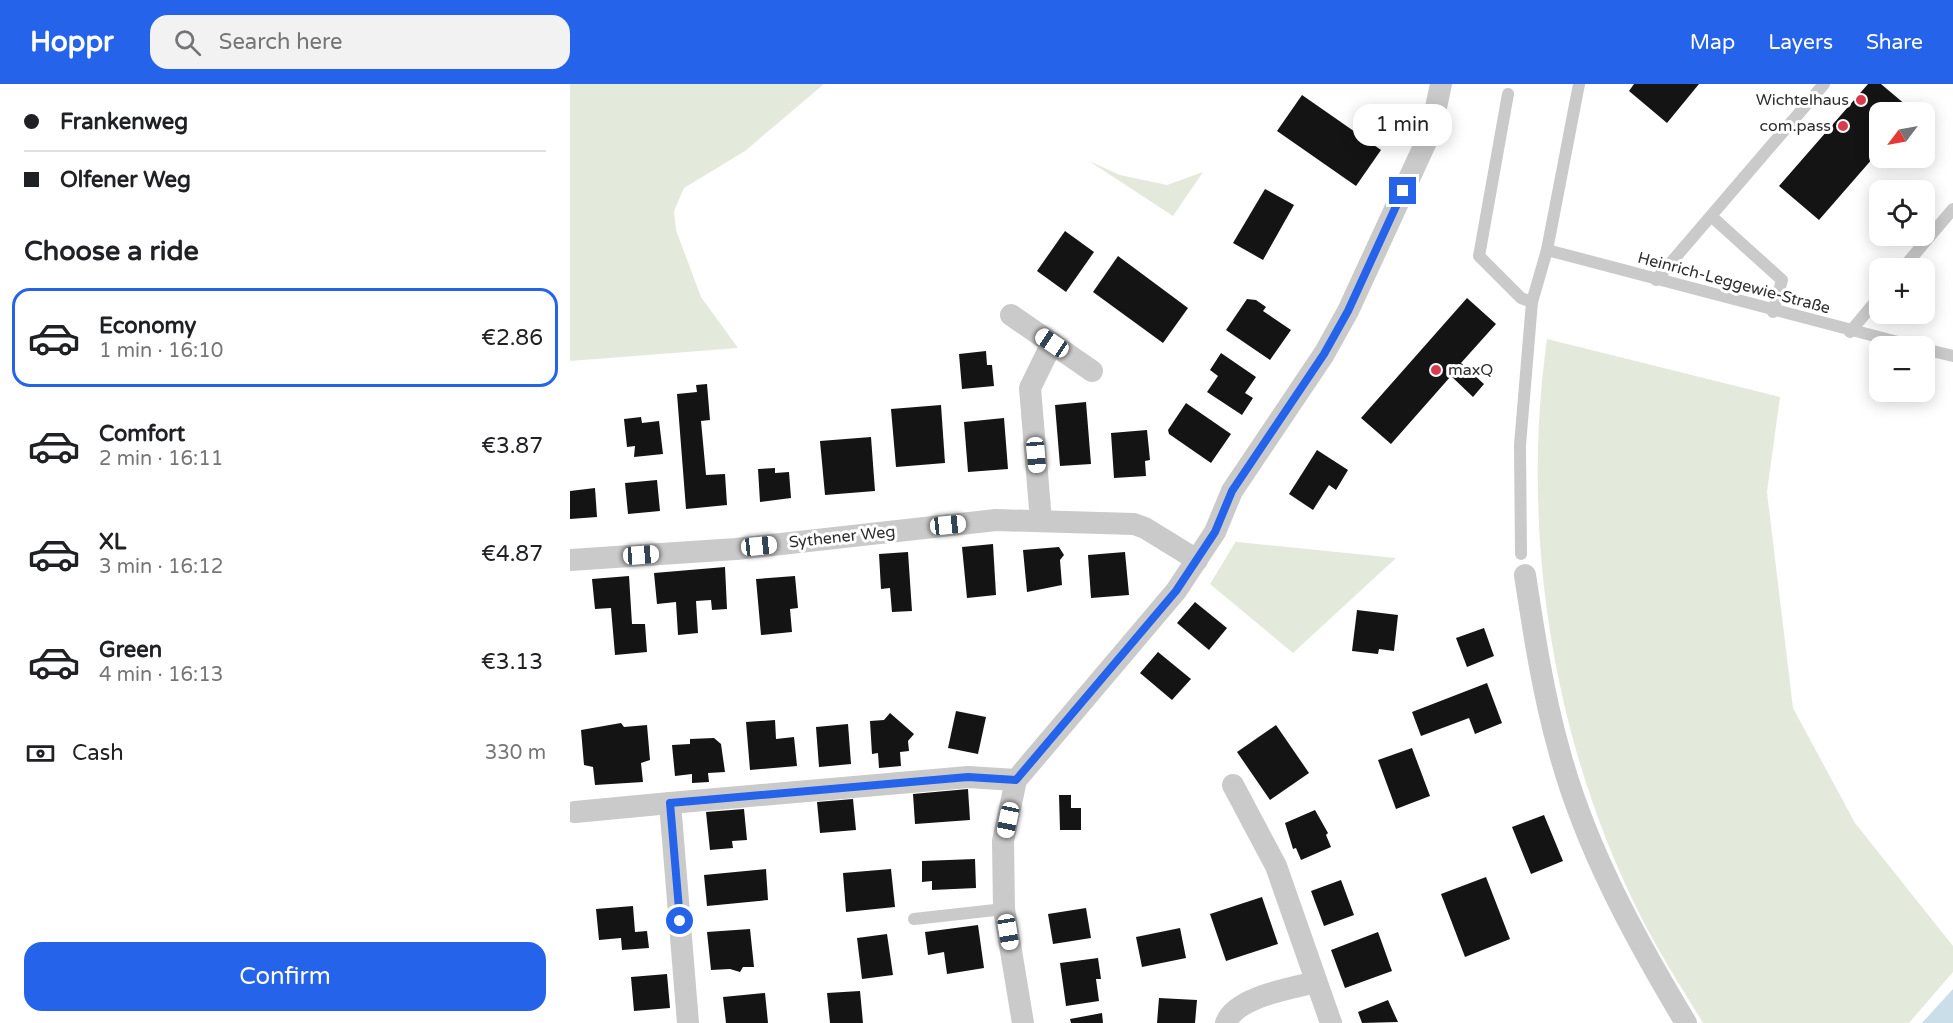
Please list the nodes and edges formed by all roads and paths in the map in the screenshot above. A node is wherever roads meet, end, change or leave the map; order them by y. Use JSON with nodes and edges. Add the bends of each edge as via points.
{"nodes":[{"id":1,"x":1441,"y":84,"type":"edge"},
{"id":2,"x":1579,"y":84,"type":"edge"},
{"id":3,"x":1824,"y":84,"type":"edge"},
{"id":4,"x":1508,"y":94,"type":"dead end"},
{"id":5,"x":1953,"y":209,"type":"edge"},
{"id":6,"x":1711,"y":216,"type":"junction"},
{"id":7,"x":1547,"y":250,"type":"junction"},
{"id":8,"x":1911,"y":258,"type":"edge"},
{"id":9,"x":1656,"y":280,"type":"junction"},
{"id":10,"x":1532,"y":302,"type":"junction"},
{"id":11,"x":1869,"y":309,"type":"edge"},
{"id":12,"x":1773,"y":312,"type":"junction"},
{"id":13,"x":1011,"y":315,"type":"dead end"},
{"id":14,"x":1850,"y":332,"type":"junction"},
{"id":15,"x":1869,"y":336,"type":"edge"},
{"id":16,"x":1052,"y":343,"type":"junction"},
{"id":17,"x":1935,"y":352,"type":"edge"},
{"id":18,"x":1953,"y":356,"type":"edge"},
{"id":19,"x":1092,"y":370,"type":"dead end"},
{"id":20,"x":1041,"y":521,"type":"junction"},
{"id":21,"x":570,"y":560,"type":"edge"},
{"id":22,"x":1197,"y":560,"type":"junction"},
{"id":23,"x":1523,"y":565,"type":"joint"},
{"id":24,"x":1016,"y":780,"type":"junction"},
{"id":25,"x":1233,"y":785,"type":"dead end"},
{"id":26,"x":670,"y":803,"type":"junction"},
{"id":27,"x":575,"y":813,"type":"dead end"},
{"id":28,"x":1004,"y":909,"type":"junction"},
{"id":29,"x":914,"y":919,"type":"dead end"},
{"id":30,"x":1316,"y":982,"type":"junction"},
{"id":31,"x":688,"y":1023,"type":"edge"},
{"id":32,"x":1023,"y":1023,"type":"edge"},
{"id":33,"x":1226,"y":1023,"type":"edge"},
{"id":34,"x":1331,"y":1023,"type":"edge"},
{"id":35,"x":1686,"y":1023,"type":"edge"}],
"edges":[{"from":1,"to":22,"type":"street","via":[[1431,131],[1348,311],[1324,354],[1232,491],[1215,532]]},
{"from":2,"to":7,"type":"lane"},
{"from":3,"to":6,"type":"lane"},
{"from":4,"to":10,"type":"lane","via":[[1479,256],[1521,298]]},
{"from":5,"to":8,"type":"lane"},
{"from":6,"to":9,"type":"lane"},
{"from":6,"to":12,"type":"lane","via":[[1782,280]]},
{"from":7,"to":9,"type":"lane","name":"Heinrich-Leggewie-Straße"},
{"from":7,"to":10,"type":"lane"},
{"from":9,"to":12,"type":"lane","name":"Heinrich-Leggewie-Straße"},
{"from":10,"to":23,"type":"lane","via":[[1520,445]]},
{"from":11,"to":14,"type":"lane"},
{"from":12,"to":14,"type":"lane","name":"Heinrich-Leggewie-Straße"},
{"from":13,"to":16,"type":"street"},
{"from":14,"to":15,"type":"lane","name":"Heinrich-Leggewie-Straße"},
{"from":16,"to":19,"type":"street"},
{"from":16,"to":20,"type":"street","via":[[1030,388]]},
{"from":17,"to":18,"type":"lane"},
{"from":20,"to":21,"type":"street","name":"Sythener Weg","via":[[996,520],[736,549]]},
{"from":20,"to":22,"type":"street","name":"Sythener Weg","via":[[1134,524]]},
{"from":22,"to":24,"type":"street","via":[[1176,591]]},
{"from":23,"to":35,"type":"street","via":[[1539,665],[1570,783],[1596,855],[1647,958]]},
{"from":24,"to":26,"type":"street","via":[[968,777]]},
{"from":24,"to":28,"type":"street","via":[[1003,841]]},
{"from":25,"to":30,"type":"street","via":[[1276,866]]},
{"from":26,"to":27,"type":"street"},
{"from":26,"to":31,"type":"street"},
{"from":28,"to":29,"type":"lane"},
{"from":28,"to":32,"type":"street"},
{"from":30,"to":33,"type":"street","via":[[1254,999],[1228,1016]]},
{"from":30,"to":34,"type":"street"}]}
